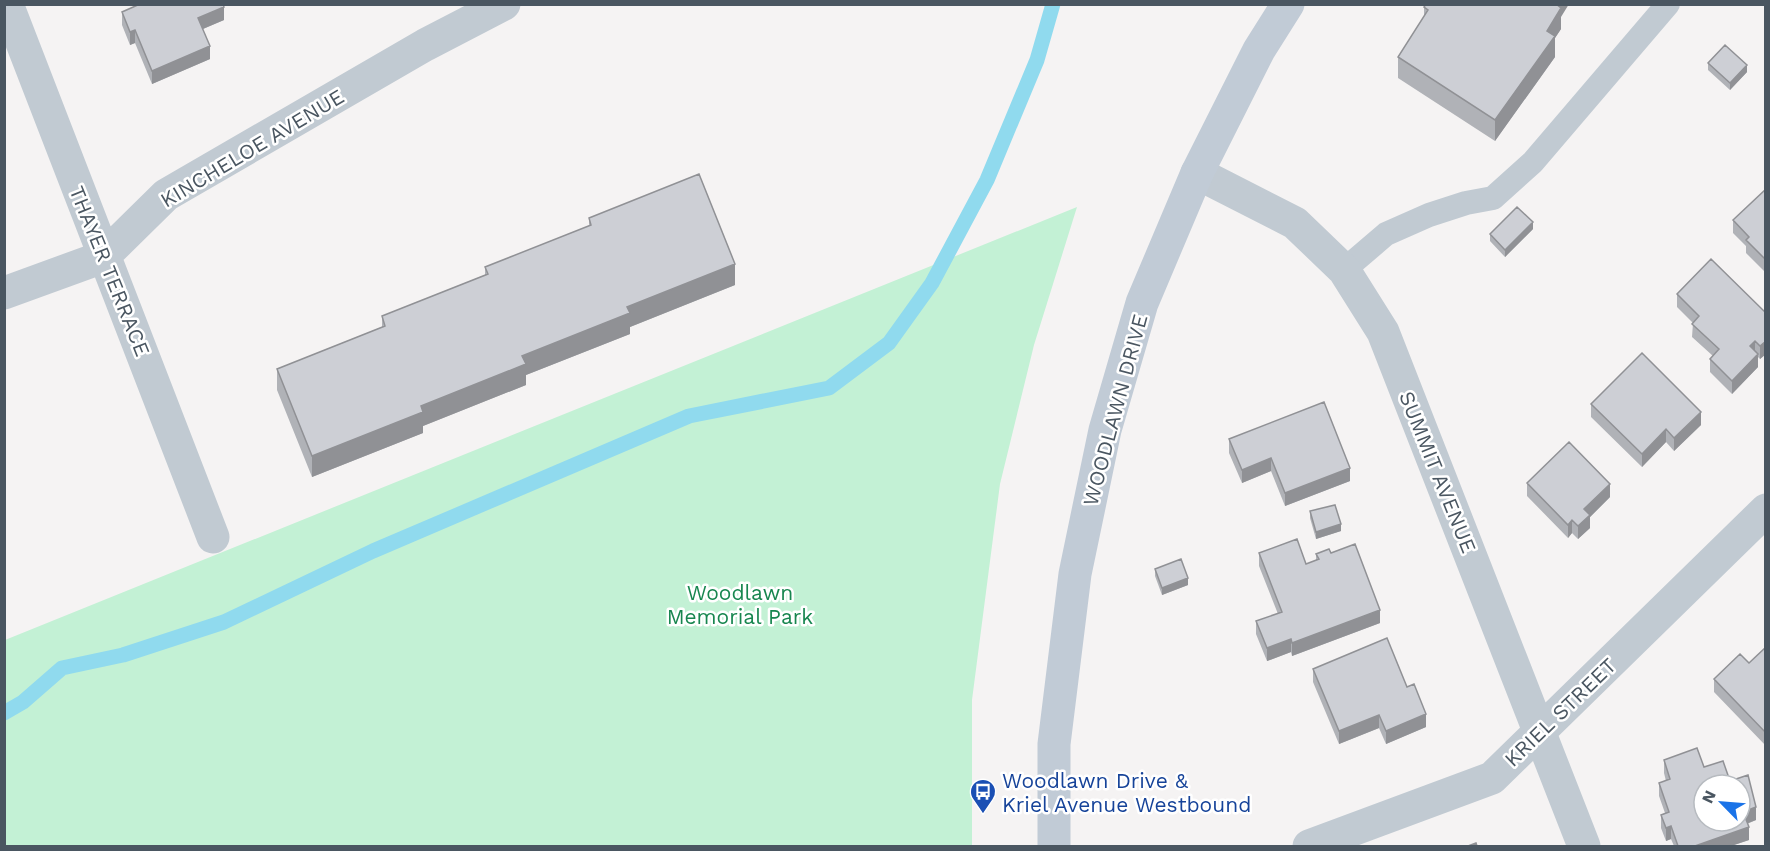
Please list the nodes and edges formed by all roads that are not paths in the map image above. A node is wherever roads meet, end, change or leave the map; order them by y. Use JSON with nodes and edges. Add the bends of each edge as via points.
{"nodes":[{"id":1,"x":7,"y":4,"type":"edge"},
{"id":2,"x":504,"y":4,"type":"edge"},
{"id":3,"x":1288,"y":4,"type":"edge"},
{"id":4,"x":1668,"y":4,"type":"edge"},
{"id":5,"x":1197,"y":173,"type":"junction"},
{"id":6,"x":103,"y":257,"type":"junction"},
{"id":7,"x":1344,"y":270,"type":"junction"},
{"id":8,"x":4,"y":293,"type":"edge"},
{"id":9,"x":1766,"y":510,"type":"edge"},
{"id":10,"x":213,"y":537,"type":"dead end"},
{"id":11,"x":1540,"y":732,"type":"junction"},
{"id":12,"x":1054,"y":846,"type":"edge"},
{"id":13,"x":1310,"y":846,"type":"edge"},
{"id":14,"x":1584,"y":846,"type":"edge"}],
"edges":[{"from":1,"to":6,"type":"street","name":"THAYER TERRACE"},
{"from":2,"to":6,"type":"street","name":"KINCHELOE AVENUE","via":[[425,45],[166,195]]},
{"from":3,"to":5,"type":"main road","name":"WOODLAWN DRIVE","via":[[1259,50]]},
{"from":4,"to":7,"type":"lane","via":[[1533,162],[1493,198],[1430,215],[1386,234]]},
{"from":5,"to":7,"type":"street","name":"SUMMIT AVENUE","via":[[1295,224]]},
{"from":5,"to":12,"type":"main road","name":"WOODLAWN DRIVE","via":[[1142,303],[1105,430],[1075,573],[1055,732]]},
{"from":6,"to":8,"type":"street","name":"KINCHELOE AVENUE"},
{"from":6,"to":10,"type":"street","name":"THAYER TERRACE"},
{"from":7,"to":11,"type":"street","name":"SUMMIT AVENUE","via":[[1383,332]]},
{"from":9,"to":11,"type":"street","name":"KRIEL STREET"},
{"from":11,"to":13,"type":"street","name":"KRIEL STREET","via":[[1492,778]]},
{"from":11,"to":14,"type":"street","name":"SUMMIT AVENUE"}]}
